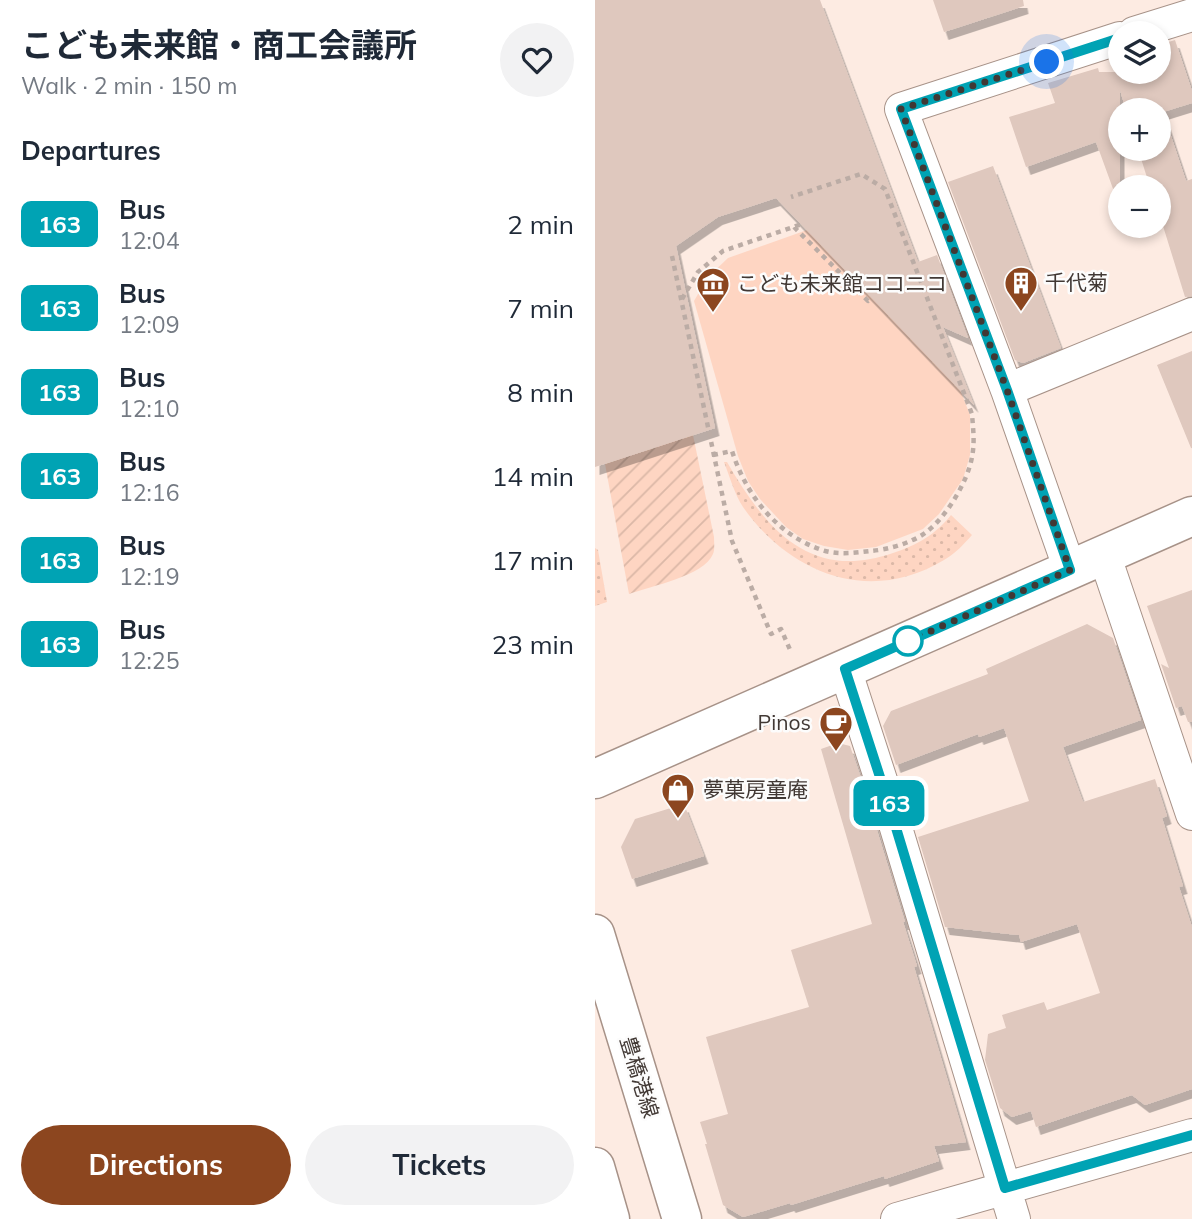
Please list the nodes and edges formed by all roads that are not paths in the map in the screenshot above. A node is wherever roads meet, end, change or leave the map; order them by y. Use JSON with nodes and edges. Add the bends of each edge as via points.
{"nodes":[{"id":1,"x":1192,"y":15,"type":"edge"},
{"id":2,"x":1171,"y":22,"type":"edge"},
{"id":3,"x":1108,"y":42,"type":"edge"},
{"id":4,"x":1192,"y":314,"type":"edge"},
{"id":5,"x":1007,"y":390,"type":"junction"},
{"id":6,"x":1192,"y":516,"type":"edge"},
{"id":7,"x":1087,"y":562,"type":"junction"},
{"id":8,"x":845,"y":669,"type":"junction"},
{"id":9,"x":595,"y":779,"type":"edge"},
{"id":10,"x":1192,"y":814,"type":"edge"},
{"id":11,"x":595,"y":934,"type":"edge"},
{"id":12,"x":1192,"y":1135,"type":"edge"},
{"id":13,"x":595,"y":1167,"type":"edge"},
{"id":14,"x":1005,"y":1188,"type":"junction"},
{"id":15,"x":610,"y":1219,"type":"edge"},
{"id":16,"x":682,"y":1219,"type":"edge"},
{"id":17,"x":897,"y":1219,"type":"edge"},
{"id":18,"x":1014,"y":1219,"type":"edge"}],
"edges":[{"from":1,"to":2,"type":"street"},
{"from":3,"to":5,"type":"street","via":[[901,109]]},
{"from":4,"to":5,"type":"street"},
{"from":5,"to":7,"type":"street"},
{"from":6,"to":7,"type":"street"},
{"from":7,"to":8,"type":"street"},
{"from":7,"to":10,"type":"street"},
{"from":8,"to":9,"type":"street"},
{"from":8,"to":14,"type":"street"},
{"from":11,"to":16,"type":"street","name":"豊橋港線"},
{"from":12,"to":14,"type":"street"},
{"from":13,"to":15,"type":"street"},
{"from":14,"to":17,"type":"street"},
{"from":14,"to":18,"type":"street"}]}
